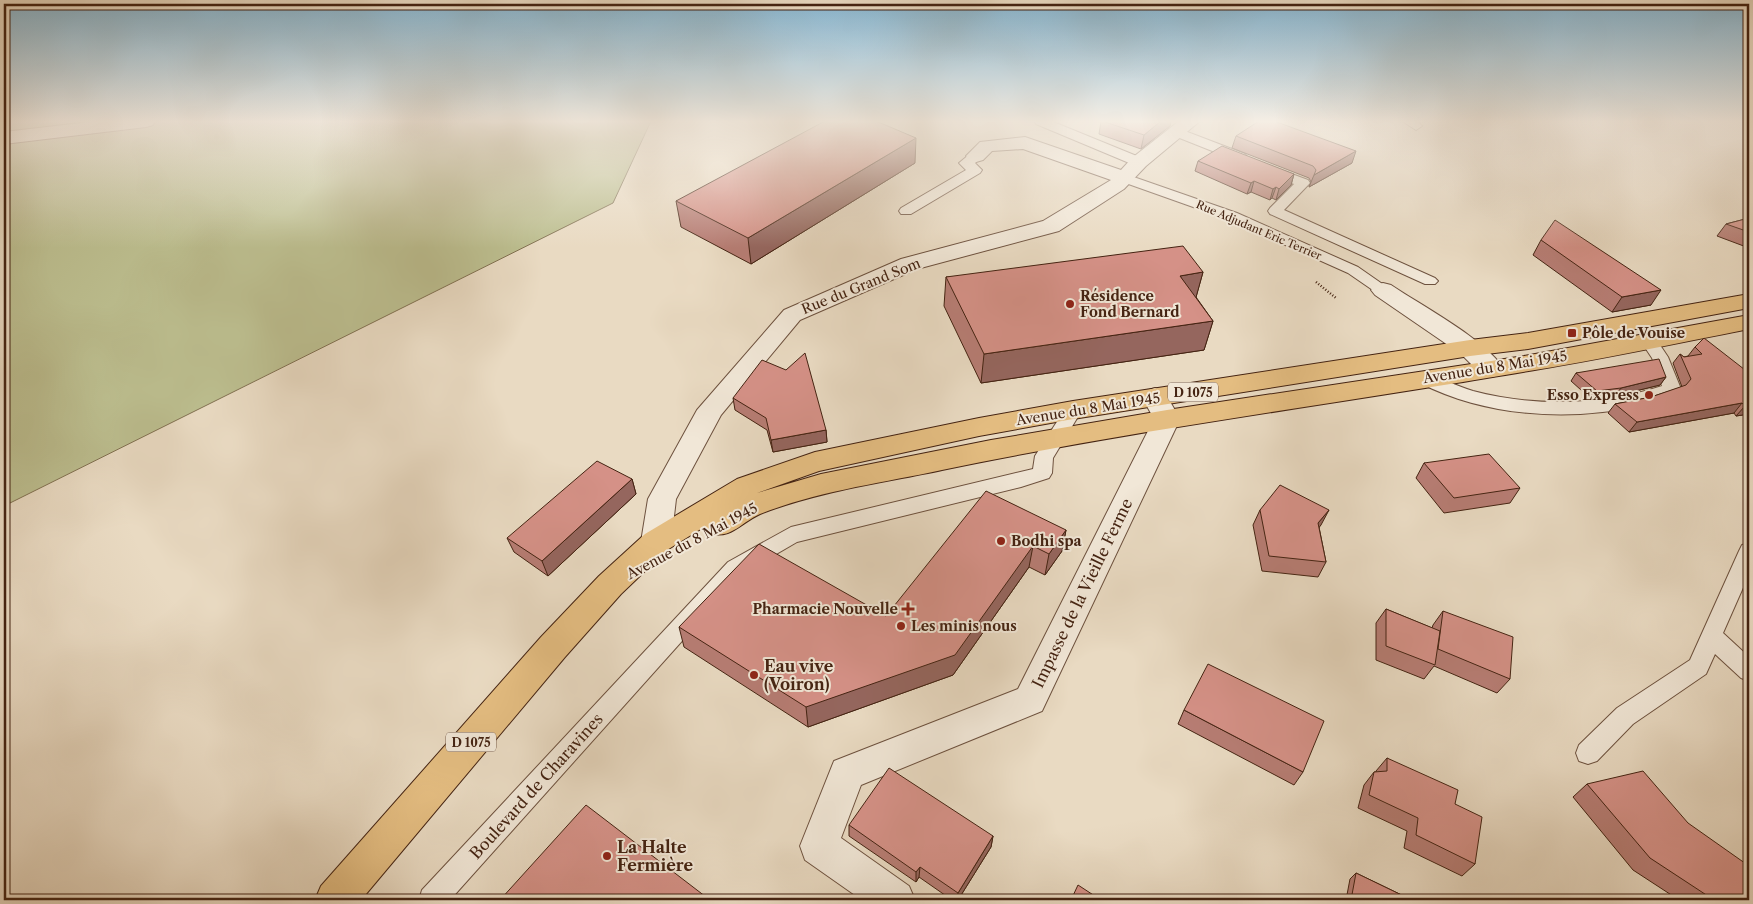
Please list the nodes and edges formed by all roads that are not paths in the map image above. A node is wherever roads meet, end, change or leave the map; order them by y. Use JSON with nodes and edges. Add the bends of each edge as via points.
{"nodes":[{"id":1,"x":966,"y":163,"type":"edge"},
{"id":2,"x":1105,"y":163,"type":"edge"},
{"id":3,"x":1119,"y":163,"type":"edge"},
{"id":4,"x":1140,"y":163,"type":"edge"},
{"id":5,"x":1260,"y":163,"type":"edge"},
{"id":6,"x":1132,"y":170,"type":"junction"},
{"id":7,"x":906,"y":211,"type":"dead end"},
{"id":8,"x":1430,"y":280,"type":"dead end"},
{"id":9,"x":1383,"y":290,"type":"joint"},
{"id":10,"x":1749,"y":301,"type":"edge"},
{"id":11,"x":1749,"y":322,"type":"edge"},
{"id":12,"x":1648,"y":340,"type":"junction"},
{"id":13,"x":1470,"y":348,"type":"junction"},
{"id":14,"x":1491,"y":369,"type":"junction"},
{"id":15,"x":1426,"y":379,"type":"junction"},
{"id":16,"x":1161,"y":408,"type":"junction"},
{"id":17,"x":1073,"y":410,"type":"junction"},
{"id":18,"x":1056,"y":440,"type":"junction"},
{"id":19,"x":1021,"y":480,"type":"joint"},
{"id":20,"x":656,"y":542,"type":"junction"},
{"id":21,"x":1749,"y":551,"type":"edge"},
{"id":22,"x":610,"y":585,"type":"junction"},
{"id":23,"x":1711,"y":636,"type":"junction"},
{"id":24,"x":1749,"y":671,"type":"edge"},
{"id":25,"x":640,"y":672,"type":"joint"},
{"id":26,"x":1588,"y":753,"type":"dead end"},
{"id":27,"x":336,"y":900,"type":"edge"},
{"id":28,"x":432,"y":900,"type":"edge"},
{"id":29,"x":894,"y":900,"type":"edge"}],
"edges":[{"from":1,"to":7,"type":"lane","via":[[975,170]]},
{"from":2,"to":6,"type":"street","name":"Rue Adjudant Eric Terrier"},
{"from":3,"to":6,"type":"lane"},
{"from":4,"to":6,"type":"street","name":"Rue du Grand Som"},
{"from":5,"to":8,"type":"lane","via":[[1302,183],[1275,210]]},
{"from":6,"to":9,"type":"lane","name":"Rue Adjudant Eric Terrier","via":[[1353,270]]},
{"from":6,"to":20,"type":"street","name":"Rue du Grand Som","via":[[1109,190],[1051,226],[909,264],[792,315],[710,410],[662,499]]},
{"from":9,"to":13,"type":"street","name":"Rue Adjudant Eric Terrier"},
{"from":10,"to":13,"type":"main road","name":"Avenue du 8 Mai 1945","number":"D 1075","via":[[1528,341]]},
{"from":11,"to":12,"type":"main road","name":"Avenue du 8 Mai 1945","number":"D 1075"},
{"from":12,"to":14,"type":"main road","name":"Avenue du 8 Mai 1945","number":"D 1075"},
{"from":12,"to":15,"type":"lane","via":[[1660,357],[1672,390],[1634,401],[1568,408],[1508,403],[1467,395]]},
{"from":13,"to":14,"type":"street","name":"Rue Adjudant Eric Terrier"},
{"from":13,"to":16,"type":"main road","name":"Avenue du 8 Mai 1945","number":"D 1075"},
{"from":14,"to":15,"type":"main road","name":"Avenue du 8 Mai 1945","number":"D 1075"},
{"from":15,"to":16,"type":"main road","name":"Avenue du 8 Mai 1945","number":"D 1075"},
{"from":16,"to":17,"type":"main road","name":"Avenue du 8 Mai 1945","number":"D 1075"},
{"from":16,"to":18,"type":"main road","name":"Avenue du 8 Mai 1945","number":"D 1075"},
{"from":16,"to":29,"type":"street","name":"Impasse de la Vieille Ferme","via":[[1030,700],[846,772],[819,846]]},
{"from":17,"to":18,"type":"lane"},
{"from":17,"to":20,"type":"main road","name":"Avenue du 8 Mai 1945","number":"D 1075","via":[[815,462],[747,486]]},
{"from":18,"to":19,"type":"lane","via":[[1044,456],[1042,473]]},
{"from":18,"to":22,"type":"main road","name":"Avenue du 8 Mai 1945","number":"D 1075","via":[[821,485],[749,507]]},
{"from":19,"to":25,"type":"lane","via":[[791,535],[735,568]]},
{"from":20,"to":22,"type":"main road","name":"Avenue du 8 Mai 1945","number":"D 1075"},
{"from":21,"to":23,"type":"lane"},
{"from":22,"to":27,"type":"main road","name":"Avenue du 8 Mai 1945","number":"D 1075"},
{"from":23,"to":24,"type":"lane"},
{"from":23,"to":26,"type":"lane","via":[[1698,666],[1625,716]]},
{"from":25,"to":28,"type":"lane","name":"Boulevard de Charavines"}]}
